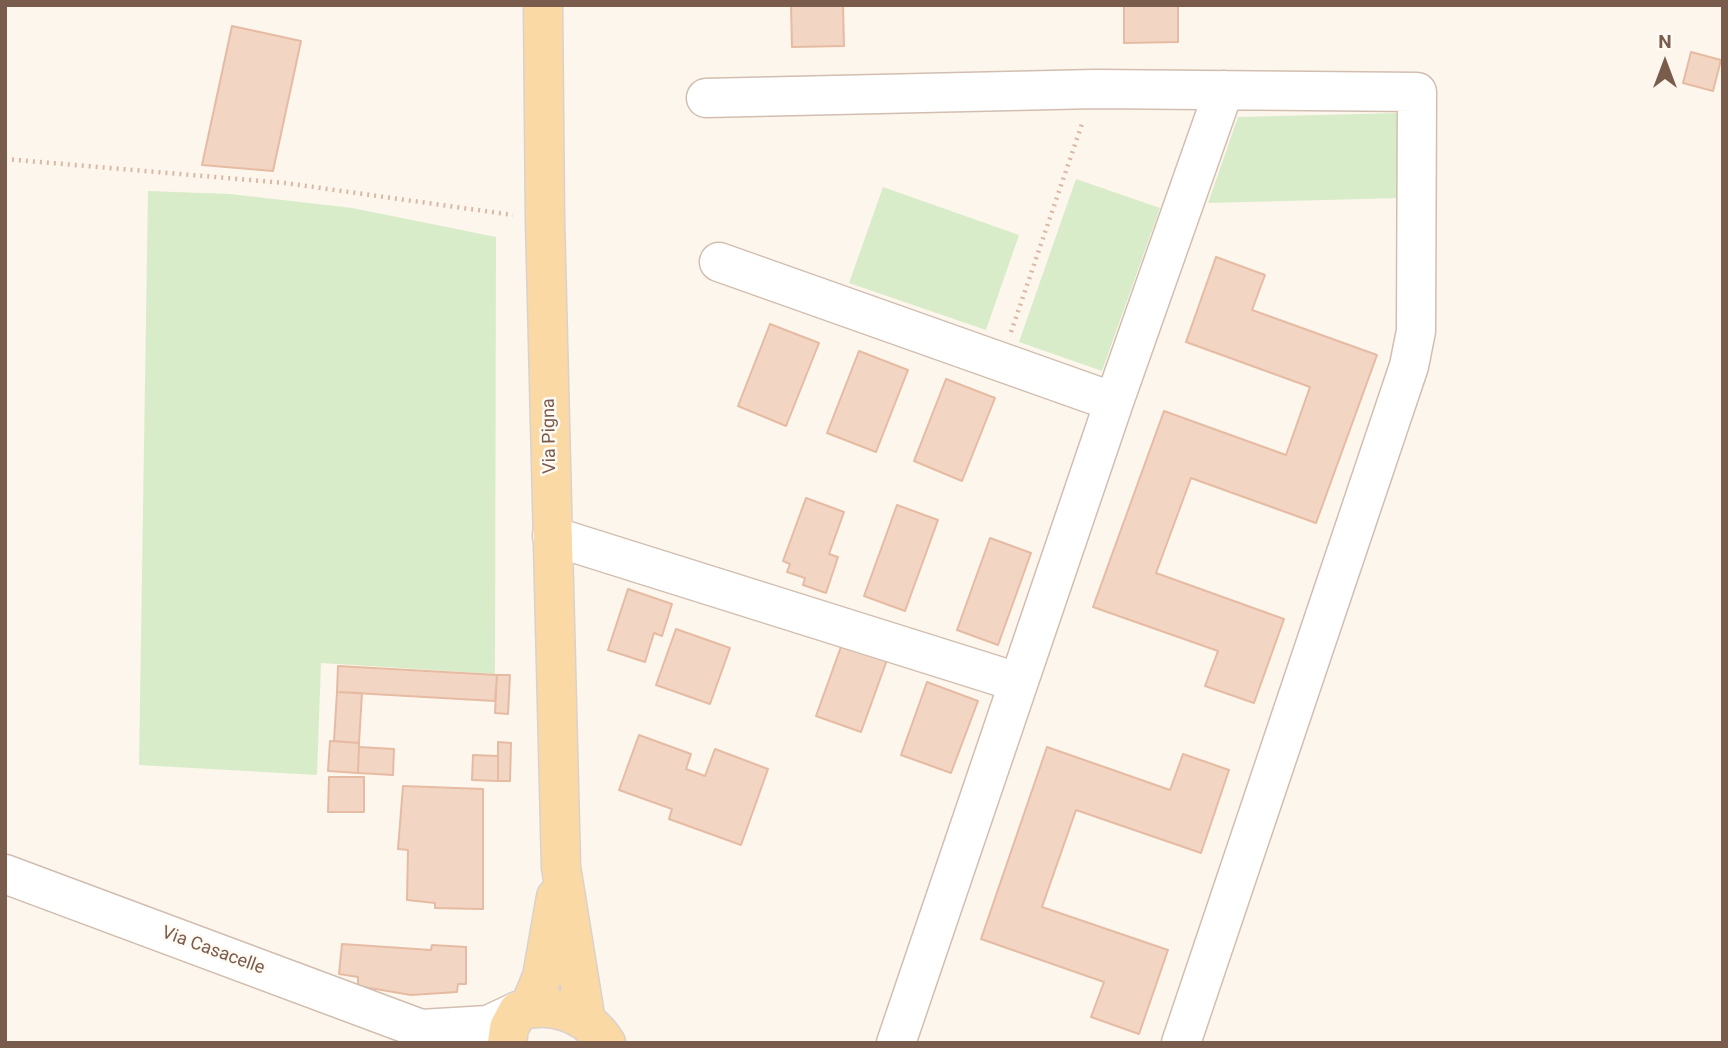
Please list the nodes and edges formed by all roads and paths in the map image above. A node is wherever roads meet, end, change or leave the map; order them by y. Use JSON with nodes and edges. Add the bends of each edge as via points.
{"nodes":[{"id":1,"x":543,"y":5,"type":"edge"},
{"id":2,"x":1094,"y":89,"type":"junction"},
{"id":3,"x":1224,"y":90,"type":"junction"},
{"id":4,"x":706,"y":98,"type":"dead end"},
{"id":5,"x":5,"y":159,"type":"edge"},
{"id":6,"x":545,"y":220,"type":"junction"},
{"id":7,"x":719,"y":262,"type":"dead end"},
{"id":8,"x":1001,"y":362,"type":"junction"},
{"id":9,"x":1114,"y":402,"type":"junction"},
{"id":10,"x":552,"y":536,"type":"junction"},
{"id":11,"x":1017,"y":682,"type":"junction"},
{"id":12,"x":561,"y":867,"type":"junction"},
{"id":13,"x":5,"y":874,"type":"edge"},
{"id":14,"x":518,"y":1021,"type":"edge"},
{"id":15,"x":596,"y":1032,"type":"edge"},
{"id":16,"x":435,"y":1036,"type":"edge"},
{"id":17,"x":896,"y":1043,"type":"edge"},
{"id":18,"x":1181,"y":1043,"type":"edge"}],
"edges":[{"from":1,"to":6,"type":"main road","name":"Via Pigna"},
{"from":2,"to":3,"type":"street"},
{"from":2,"to":4,"type":"street"},
{"from":2,"to":8,"type":"path"},
{"from":3,"to":9,"type":"street"},
{"from":3,"to":18,"type":"street","via":[[1418,92],[1416,331],[1409,366]]},
{"from":5,"to":6,"type":"path","via":[[285,183]]},
{"from":6,"to":10,"type":"main road","name":"Via Pigna"},
{"from":7,"to":8,"type":"street"},
{"from":8,"to":9,"type":"street"},
{"from":9,"to":11,"type":"street"},
{"from":10,"to":11,"type":"street"},
{"from":10,"to":12,"type":"main road","name":"Via Pigna"},
{"from":11,"to":17,"type":"street"},
{"from":12,"to":14,"type":"main road","name":"Via Pigna","via":[[542,977]]},
{"from":12,"to":15,"type":"main road","name":"Via Pigna"},
{"from":13,"to":16,"type":"street","name":"Via Casacelle"},
{"from":14,"to":15,"type":"main road","via":[[537,1007],[557,1008]]},
{"from":14,"to":16,"type":"street","name":"Via Casacelle"}]}
